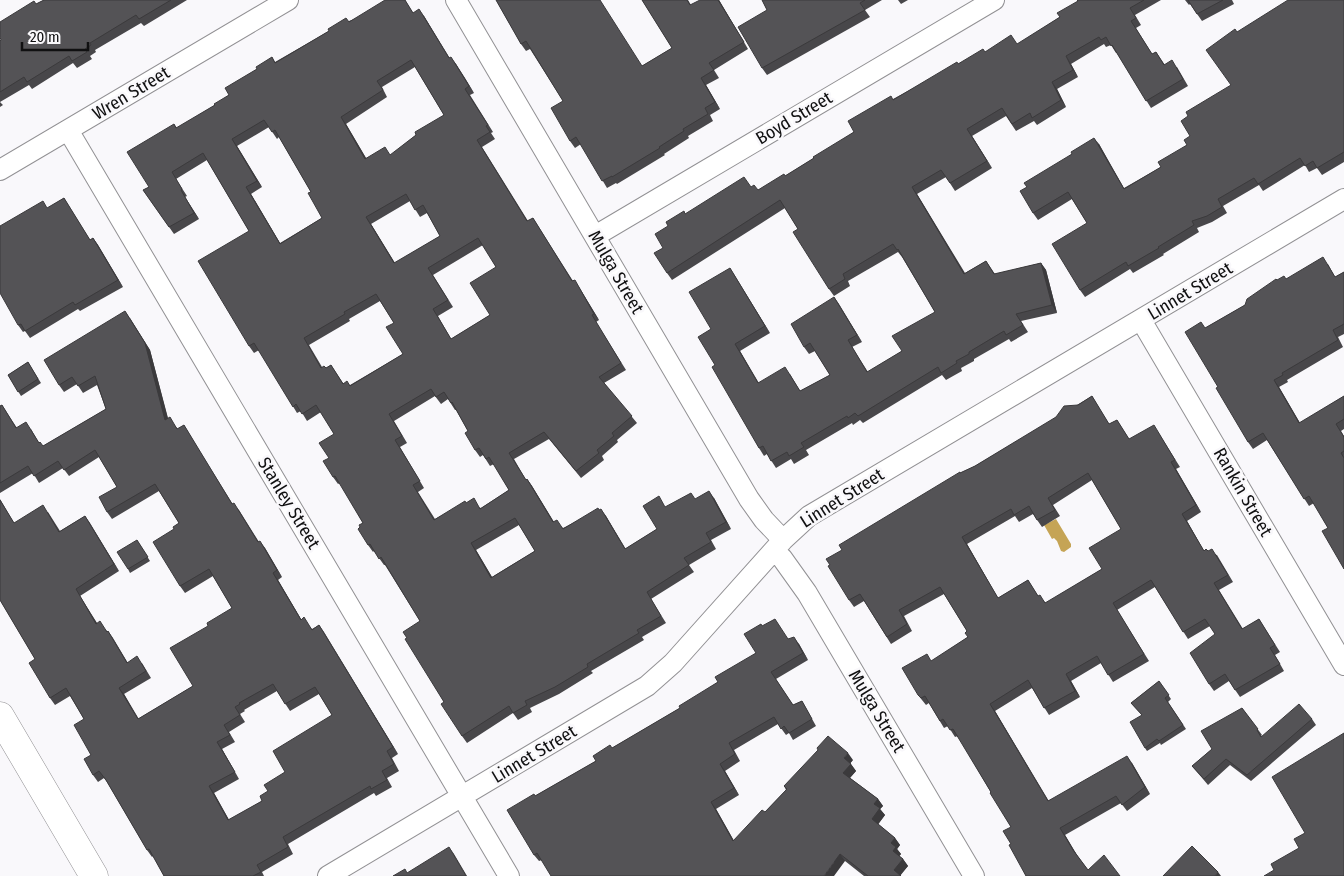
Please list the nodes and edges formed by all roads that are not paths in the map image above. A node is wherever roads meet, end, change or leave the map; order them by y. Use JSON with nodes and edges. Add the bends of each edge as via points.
{"nodes":[{"id":1,"x":288,"y":0,"type":"edge"},
{"id":2,"x":456,"y":0,"type":"edge"},
{"id":3,"x":994,"y":0,"type":"edge"},
{"id":4,"x":68,"y":130,"type":"junction"},
{"id":5,"x":0,"y":170,"type":"edge"},
{"id":6,"x":1344,"y":199,"type":"edge"},
{"id":7,"x":595,"y":236,"type":"junction"},
{"id":8,"x":1141,"y":320,"type":"junction"},
{"id":9,"x":778,"y":546,"type":"junction"},
{"id":10,"x":1344,"y":665,"type":"edge"},
{"id":11,"x":0,"y":716,"type":"edge"},
{"id":12,"x":462,"y":797,"type":"junction"},
{"id":13,"x":94,"y":876,"type":"edge"},
{"id":14,"x":328,"y":876,"type":"edge"},
{"id":15,"x":509,"y":876,"type":"edge"},
{"id":16,"x":974,"y":876,"type":"edge"}],
"edges":[{"from":1,"to":4,"type":"street","name":"Wren Street"},
{"from":2,"to":7,"type":"street","name":"Mulga Street"},
{"from":3,"to":7,"type":"street","name":"Boyd Street"},
{"from":4,"to":5,"type":"street","name":"Wren Street"},
{"from":4,"to":12,"type":"street","name":"Stanley Street"},
{"from":6,"to":8,"type":"street","name":"Linnet Street"},
{"from":7,"to":9,"type":"street","name":"Mulga Street"},
{"from":8,"to":9,"type":"street","name":"Linnet Street","via":[[808,516]]},
{"from":8,"to":10,"type":"street","name":"Rankin Street"},
{"from":9,"to":12,"type":"street","name":"Linnet Street","via":[[660,676]]},
{"from":9,"to":16,"type":"street","name":"Mulga Street","via":[[782,558],[807,593]]},
{"from":11,"to":13,"type":"main road"},
{"from":12,"to":14,"type":"street","name":"Linnet Street"},
{"from":12,"to":15,"type":"street","name":"Stanley Street"}]}
